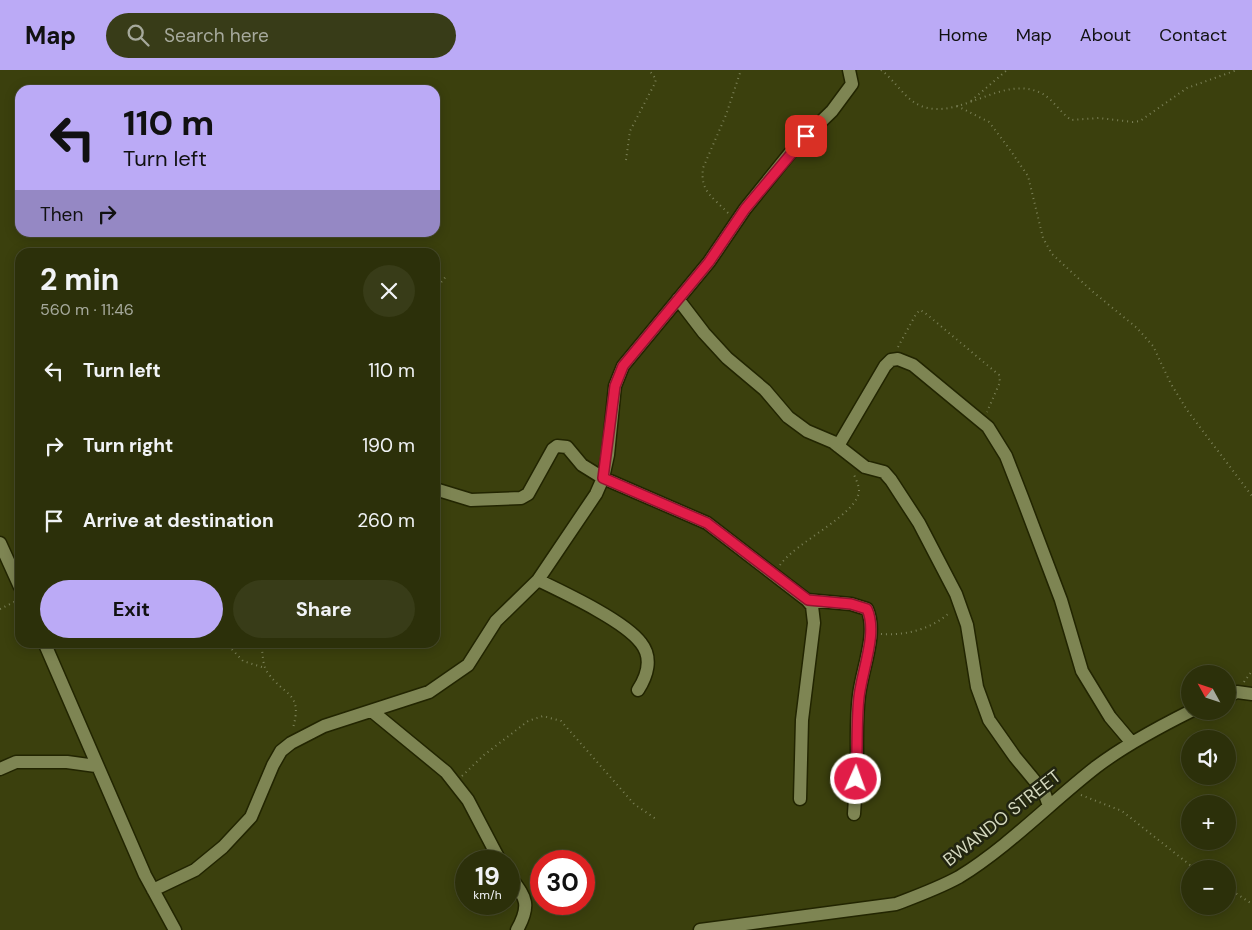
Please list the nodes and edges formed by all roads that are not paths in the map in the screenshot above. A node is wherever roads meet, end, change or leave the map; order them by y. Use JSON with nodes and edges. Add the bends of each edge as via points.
{"nodes":[{"id":1,"x":850,"y":70,"type":"edge"},
{"id":2,"x":678,"y":299,"type":"junction"},
{"id":3,"x":842,"y":449,"type":"junction"},
{"id":4,"x":603,"y":478,"type":"junction"},
{"id":5,"x":440,"y":491,"type":"edge"},
{"id":6,"x":0,"y":543,"type":"edge"},
{"id":7,"x":15,"y":574,"type":"edge"},
{"id":8,"x":538,"y":580,"type":"junction"},
{"id":9,"x":808,"y":600,"type":"junction"},
{"id":10,"x":47,"y":648,"type":"edge"},
{"id":11,"x":638,"y":690,"type":"dead end"},
{"id":12,"x":1236,"y":692,"type":"edge"},
{"id":13,"x":1252,"y":694,"type":"edge"},
{"id":14,"x":372,"y":712,"type":"junction"},
{"id":15,"x":1181,"y":717,"type":"edge"},
{"id":16,"x":1132,"y":743,"type":"junction"},
{"id":17,"x":96,"y":766,"type":"junction"},
{"id":18,"x":0,"y":769,"type":"edge"},
{"id":19,"x":800,"y":799,"type":"dead end"},
{"id":20,"x":1049,"y":806,"type":"junction"},
{"id":21,"x":854,"y":814,"type":"dead end"},
{"id":22,"x":494,"y":850,"type":"edge"},
{"id":23,"x":154,"y":890,"type":"junction"},
{"id":24,"x":520,"y":890,"type":"edge"},
{"id":25,"x":174,"y":930,"type":"edge"},
{"id":26,"x":517,"y":930,"type":"edge"},
{"id":27,"x":700,"y":930,"type":"edge"}],
"edges":[{"from":1,"to":2,"type":"street","via":[[852,84],[832,111],[795,146]]},
{"from":2,"to":3,"type":"street","via":[[727,358],[765,390],[788,418]]},
{"from":2,"to":4,"type":"street","via":[[623,366],[615,386]]},
{"from":3,"to":16,"type":"street","via":[[874,384],[891,360],[904,360],[913,365],[988,427],[1006,456],[1022,497],[1061,600],[1082,670],[1110,717]]},
{"from":3,"to":20,"type":"street","via":[[865,467],[884,472],[940,560],[967,625],[977,687],[989,720],[1044,792]]},
{"from":4,"to":5,"type":"street","via":[[582,465],[567,447],[557,446],[528,494],[521,498],[471,500]]},
{"from":4,"to":8,"type":"street","via":[[596,494]]},
{"from":4,"to":9,"type":"street","via":[[707,523]]},
{"from":6,"to":7,"type":"street"},
{"from":8,"to":11,"type":"street","via":[[614,622],[642,644],[648,658],[647,677]]},
{"from":8,"to":14,"type":"street","via":[[496,621],[468,665],[456,675],[429,692]]},
{"from":9,"to":19,"type":"street","via":[[814,623],[802,720]]},
{"from":9,"to":21,"type":"street","via":[[863,606],[870,615],[871,632],[859,695]]},
{"from":10,"to":17,"type":"street"},
{"from":12,"to":13,"type":"street"},
{"from":14,"to":22,"type":"street","via":[[418,748],[455,783],[468,800]]},
{"from":14,"to":23,"type":"street","via":[[324,726],[281,751],[251,818],[223,848],[195,870]]},
{"from":15,"to":16,"type":"street","name":"BWANDO STREET"},
{"from":16,"to":20,"type":"street","name":"BWANDO STREET"},
{"from":17,"to":18,"type":"street","via":[[67,762],[16,762]]},
{"from":17,"to":23,"type":"street"},
{"from":20,"to":27,"type":"street","name":"BWANDO STREET","via":[[959,876],[896,904]]},
{"from":23,"to":25,"type":"street"},
{"from":24,"to":26,"type":"street","via":[[525,897],[524,918]]}]}
